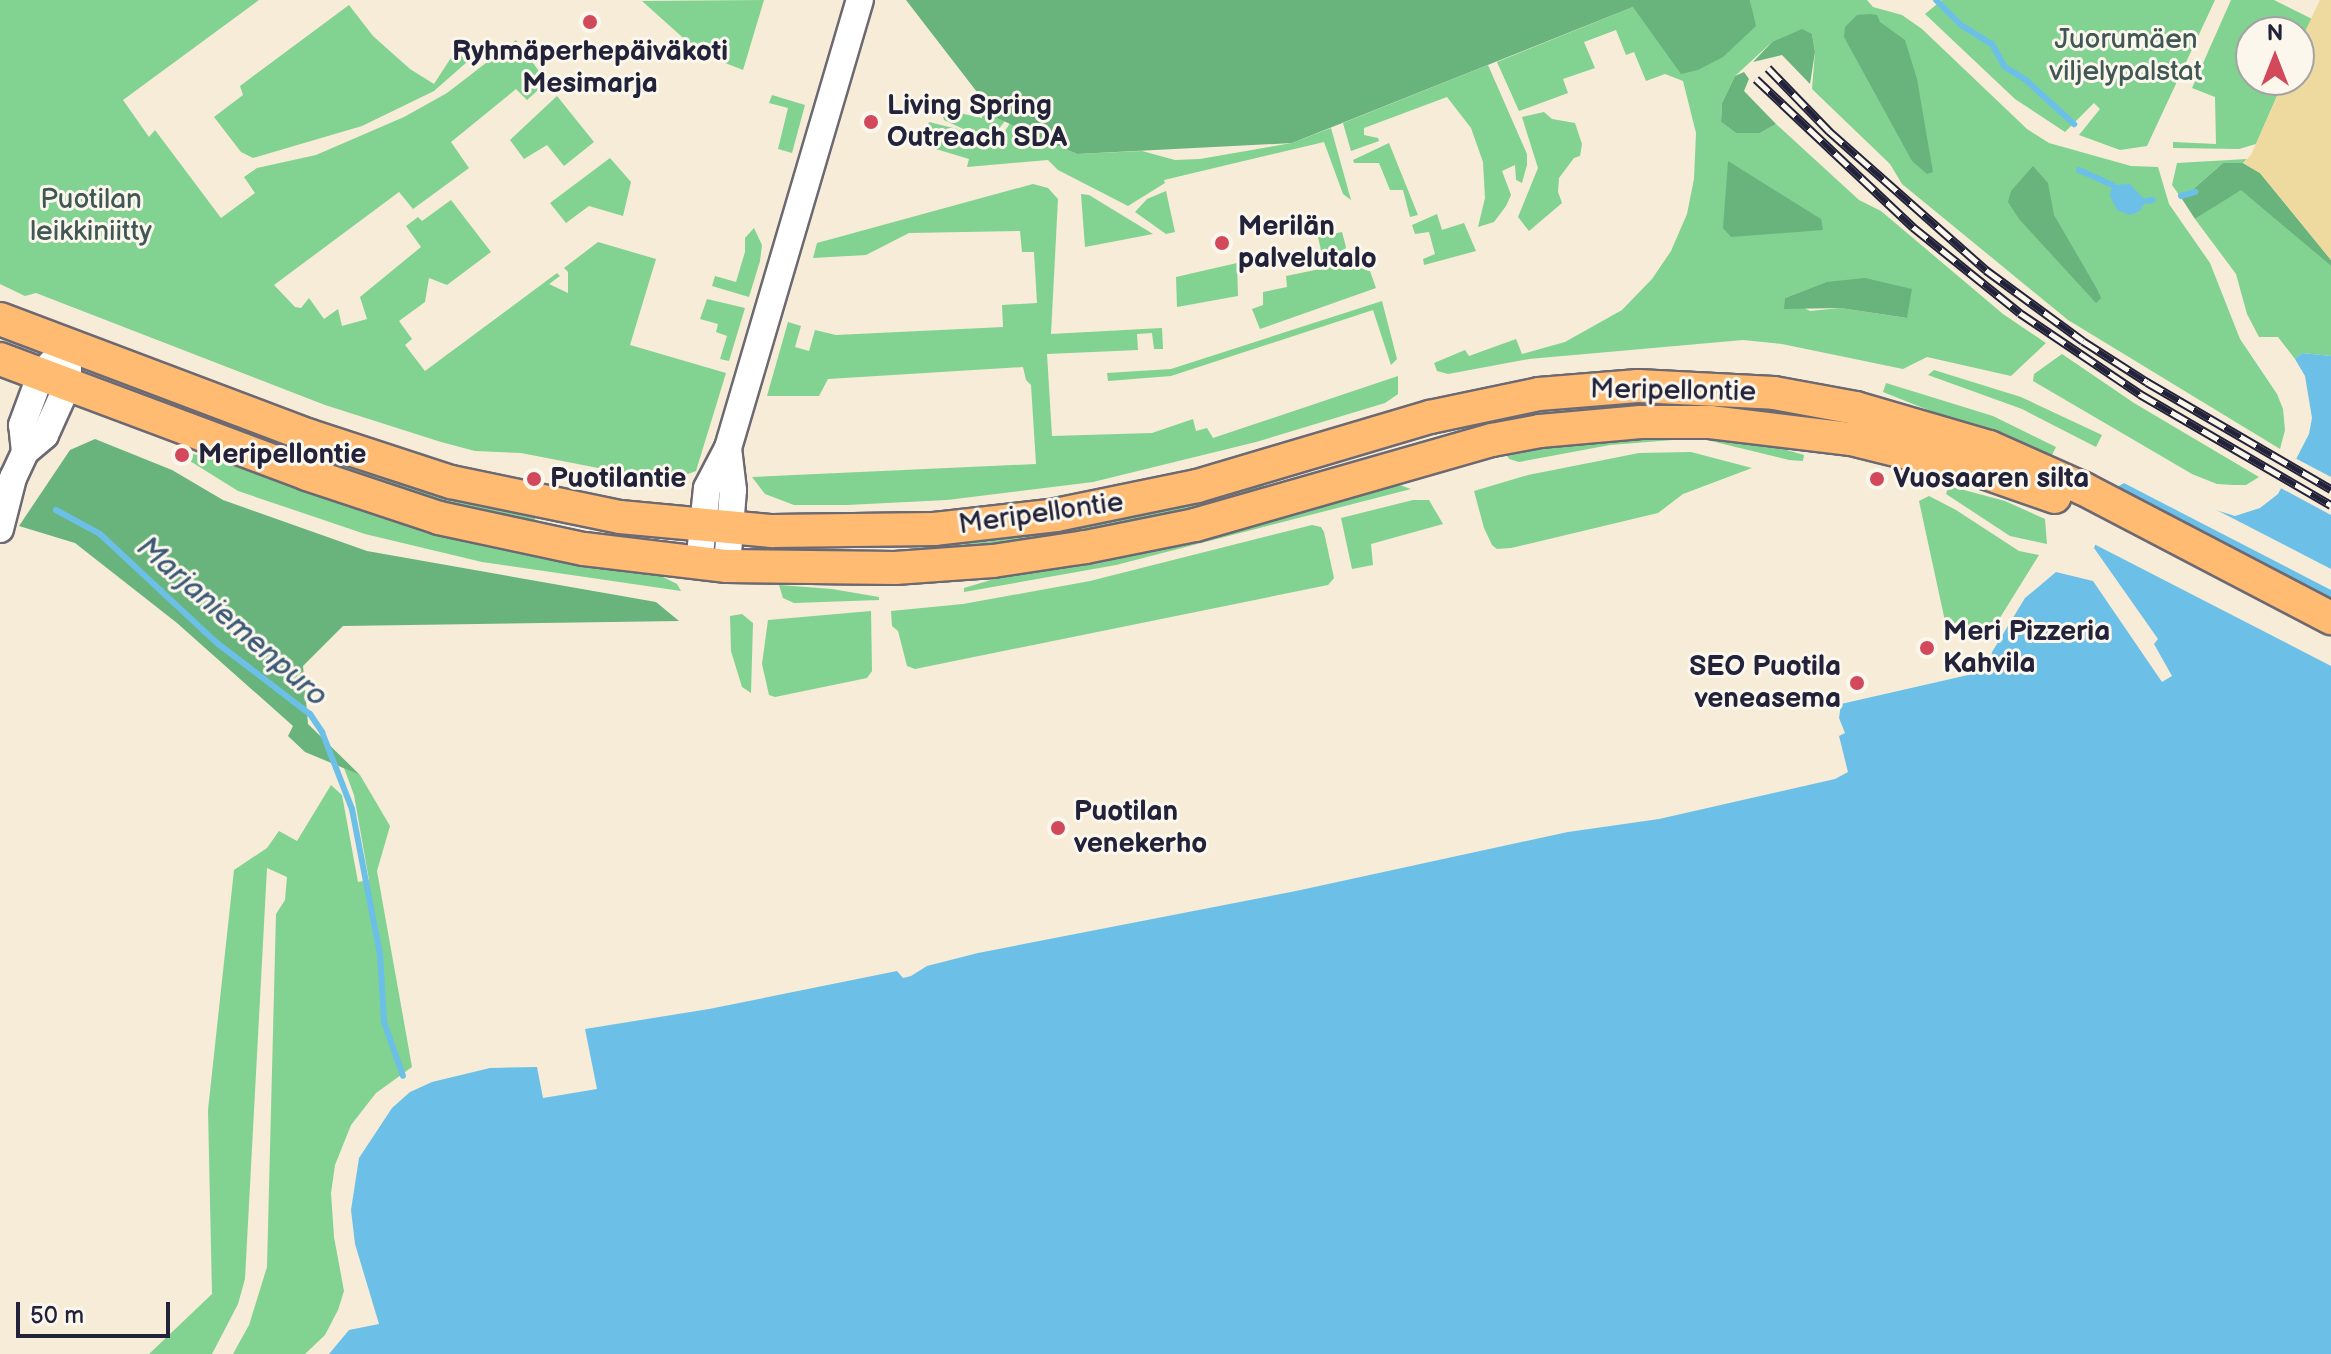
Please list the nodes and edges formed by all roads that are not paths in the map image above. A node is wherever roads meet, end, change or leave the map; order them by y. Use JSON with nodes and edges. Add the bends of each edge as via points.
{"nodes":[{"id":1,"x":860,"y":0,"type":"edge"},
{"id":2,"x":0,"y":319,"type":"edge"},
{"id":3,"x":68,"y":345,"type":"junction"},
{"id":4,"x":0,"y":359,"type":"edge"},
{"id":5,"x":54,"y":379,"type":"junction"},
{"id":6,"x":2079,"y":498,"type":"junction"},
{"id":7,"x":716,"y":527,"type":"junction"},
{"id":8,"x":0,"y":529,"type":"edge"},
{"id":9,"x":713,"y":565,"type":"junction"},
{"id":10,"x":2331,"y":618,"type":"edge"},
{"id":11,"x":2331,"y":640,"type":"edge"}],
"edges":[{"from":1,"to":7,"type":"street","via":[[728,448],[733,490]]},
{"from":2,"to":3,"type":"main road","name":"Meripellontie"},
{"from":3,"to":5,"type":"street"},
{"from":3,"to":7,"type":"main road","name":"Meripellontie","via":[[310,436],[451,482],[567,508]]},
{"from":4,"to":5,"type":"main road","name":"Meripellontie"},
{"from":5,"to":8,"type":"street","via":[[45,435],[25,452]]},
{"from":5,"to":9,"type":"main road","name":"Meripellontie","via":[[439,518],[584,549]]},
{"from":6,"to":7,"type":"main road","name":"Meripellontie","via":[[1962,437],[1856,408],[1774,393],[1638,386],[1483,404],[1197,486],[1056,515],[873,532]]},
{"from":6,"to":9,"type":"main road","name":"Meripellontie","via":[[1851,439],[1710,422],[1641,422],[1492,440],[1195,525],[1086,547],[895,568]]},
{"from":6,"to":10,"type":"main road"},
{"from":6,"to":11,"type":"main road"},
{"from":7,"to":9,"type":"street"}]}
